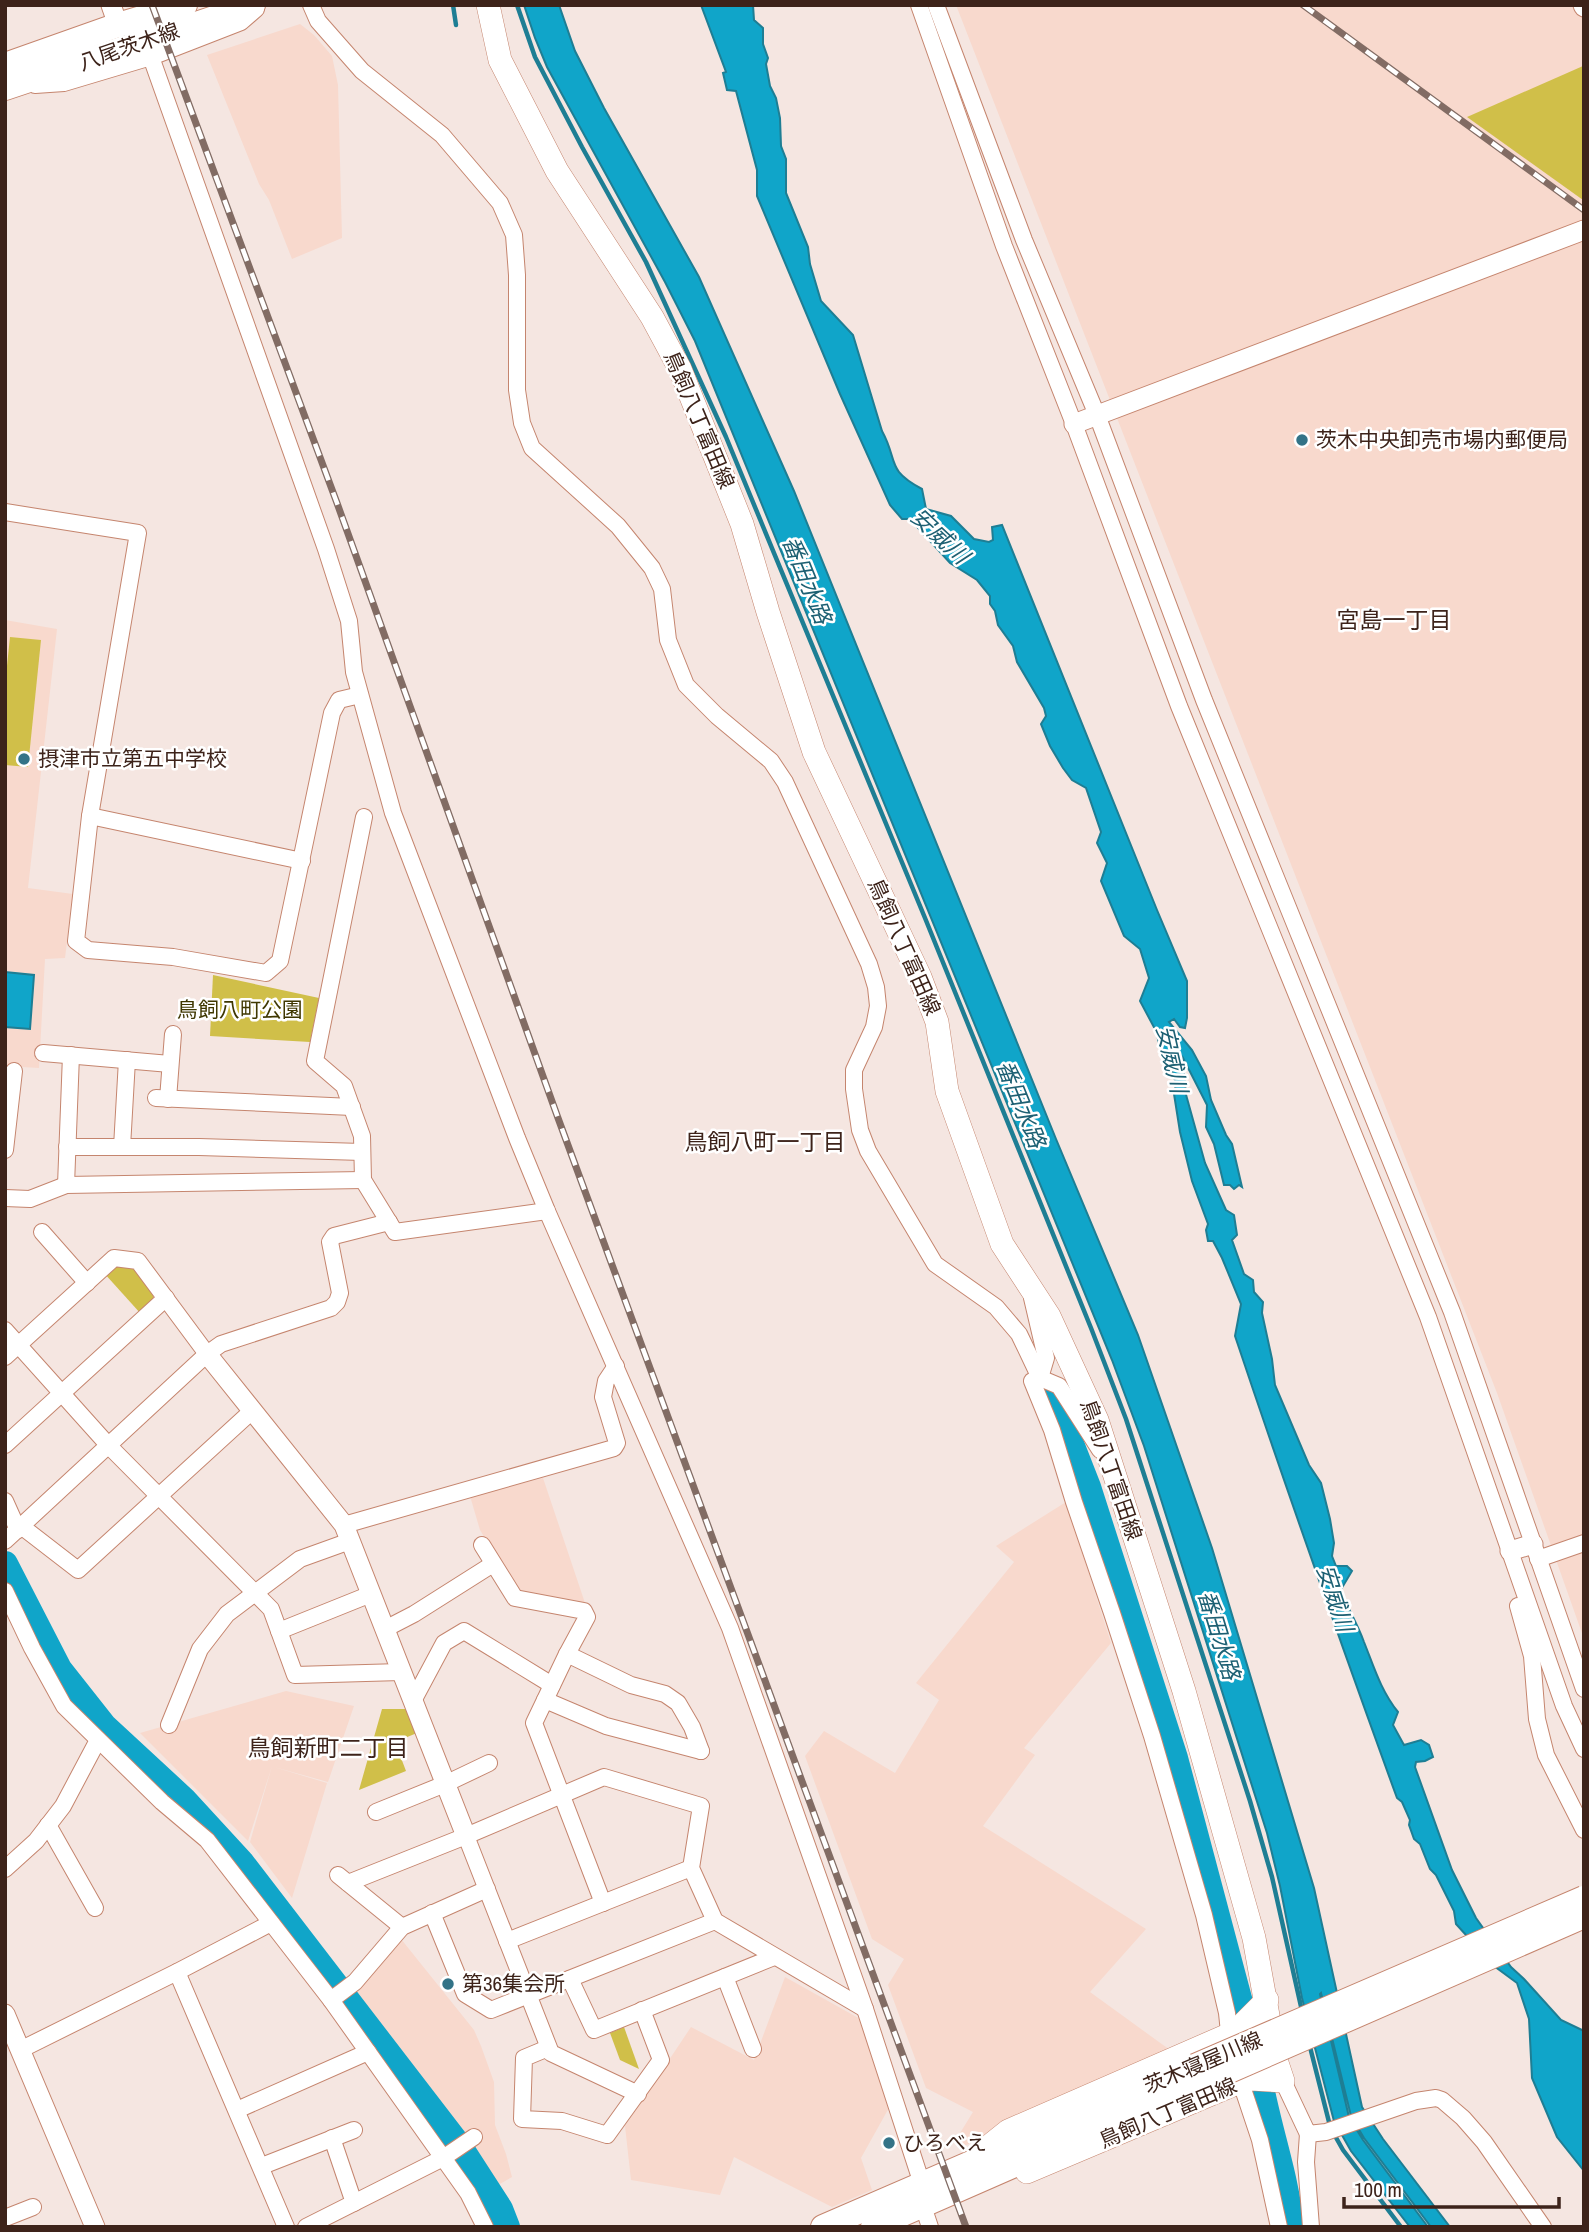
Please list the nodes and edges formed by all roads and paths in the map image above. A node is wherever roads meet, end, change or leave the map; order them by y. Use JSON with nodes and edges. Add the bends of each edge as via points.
{"nodes":[{"id":1,"x":185,"y":5,"type":"edge"},
{"id":2,"x":253,"y":5,"type":"edge"},
{"id":3,"x":261,"y":5,"type":"edge"},
{"id":4,"x":311,"y":5,"type":"edge"},
{"id":5,"x":488,"y":5,"type":"edge"},
{"id":6,"x":919,"y":5,"type":"edge"},
{"id":7,"x":936,"y":5,"type":"edge"},
{"id":8,"x":115,"y":15,"type":"edge"},
{"id":9,"x":151,"y":57,"type":"junction"},
{"id":10,"x":6,"y":80,"type":"edge"},
{"id":11,"x":1584,"y":230,"type":"edge"},
{"id":12,"x":1097,"y":415,"type":"junction"},
{"id":13,"x":1074,"y":424,"type":"junction"},
{"id":14,"x":5,"y":512,"type":"edge"},
{"id":15,"x":360,"y":695,"type":"junction"},
{"id":16,"x":90,"y":816,"type":"junction"},
{"id":17,"x":364,"y":817,"type":"dead end"},
{"id":18,"x":302,"y":861,"type":"junction"},
{"id":19,"x":173,"y":1034,"type":"dead end"},
{"id":20,"x":43,"y":1053,"type":"dead end"},
{"id":21,"x":71,"y":1055,"type":"junction"},
{"id":22,"x":127,"y":1060,"type":"junction"},
{"id":23,"x":170,"y":1064,"type":"junction"},
{"id":24,"x":14,"y":1071,"type":"dead end"},
{"id":25,"x":352,"y":1107,"type":"junction"},
{"id":26,"x":6,"y":1140,"type":"edge"},
{"id":27,"x":67,"y":1147,"type":"junction"},
{"id":28,"x":122,"y":1147,"type":"junction"},
{"id":29,"x":362,"y":1152,"type":"junction"},
{"id":30,"x":363,"y":1180,"type":"junction"},
{"id":31,"x":65,"y":1185,"type":"junction"},
{"id":32,"x":5,"y":1198,"type":"edge"},
{"id":33,"x":547,"y":1211,"type":"junction"},
{"id":34,"x":389,"y":1222,"type":"junction"},
{"id":35,"x":43,"y":1232,"type":"dead end"},
{"id":36,"x":87,"y":1283,"type":"junction"},
{"id":37,"x":1028,"y":1285,"type":"junction"},
{"id":38,"x":166,"y":1298,"type":"junction"},
{"id":39,"x":5,"y":1330,"type":"edge"},
{"id":40,"x":19,"y":1345,"type":"junction"},
{"id":41,"x":207,"y":1354,"type":"junction"},
{"id":42,"x":5,"y":1357,"type":"edge"},
{"id":43,"x":616,"y":1366,"type":"junction"},
{"id":44,"x":1040,"y":1378,"type":"junction"},
{"id":45,"x":63,"y":1394,"type":"junction"},
{"id":46,"x":253,"y":1410,"type":"junction"},
{"id":47,"x":5,"y":1445,"type":"edge"},
{"id":48,"x":108,"y":1446,"type":"junction"},
{"id":49,"x":1112,"y":1468,"type":"junction"},
{"id":50,"x":159,"y":1497,"type":"junction"},
{"id":51,"x":5,"y":1502,"type":"edge"},
{"id":52,"x":14,"y":1532,"type":"edge"},
{"id":53,"x":347,"y":1533,"type":"junction"},
{"id":54,"x":1584,"y":1543,"type":"edge"},
{"id":55,"x":482,"y":1545,"type":"dead end"},
{"id":56,"x":1536,"y":1551,"type":"junction"},
{"id":57,"x":1510,"y":1552,"type":"junction"},
{"id":58,"x":493,"y":1564,"type":"junction"},
{"id":59,"x":5,"y":1591,"type":"edge"},
{"id":60,"x":254,"y":1592,"type":"junction"},
{"id":61,"x":1523,"y":1592,"type":"junction"},
{"id":62,"x":371,"y":1594,"type":"junction"},
{"id":63,"x":385,"y":1629,"type":"junction"},
{"id":64,"x":279,"y":1632,"type":"junction"},
{"id":65,"x":567,"y":1654,"type":"junction"},
{"id":66,"x":401,"y":1672,"type":"junction"},
{"id":67,"x":1584,"y":1689,"type":"edge"},
{"id":68,"x":549,"y":1692,"type":"junction"},
{"id":69,"x":413,"y":1701,"type":"junction"},
{"id":70,"x":169,"y":1725,"type":"dead end"},
{"id":71,"x":98,"y":1740,"type":"junction"},
{"id":72,"x":1584,"y":1749,"type":"edge"},
{"id":73,"x":489,"y":1763,"type":"dead end"},
{"id":74,"x":445,"y":1784,"type":"junction"},
{"id":75,"x":562,"y":1795,"type":"junction"},
{"id":76,"x":376,"y":1812,"type":"dead end"},
{"id":77,"x":48,"y":1825,"type":"junction"},
{"id":78,"x":1584,"y":1830,"type":"edge"},
{"id":79,"x":466,"y":1836,"type":"junction"},
{"id":80,"x":691,"y":1868,"type":"junction"},
{"id":81,"x":5,"y":1869,"type":"edge"},
{"id":82,"x":486,"y":1889,"type":"junction"},
{"id":83,"x":1584,"y":1898,"type":"edge"},
{"id":84,"x":603,"y":1903,"type":"junction"},
{"id":85,"x":95,"y":1908,"type":"dead end"},
{"id":86,"x":432,"y":1913,"type":"junction"},
{"id":87,"x":1584,"y":1916,"type":"edge"},
{"id":88,"x":715,"y":1921,"type":"junction"},
{"id":89,"x":271,"y":1923,"type":"junction"},
{"id":90,"x":402,"y":1927,"type":"junction"},
{"id":91,"x":507,"y":1941,"type":"junction"},
{"id":92,"x":774,"y":1957,"type":"junction"},
{"id":93,"x":177,"y":1972,"type":"junction"},
{"id":94,"x":725,"y":1977,"type":"junction"},
{"id":95,"x":570,"y":1979,"type":"junction"},
{"id":96,"x":528,"y":1995,"type":"junction"},
{"id":97,"x":331,"y":2000,"type":"junction"},
{"id":98,"x":1263,"y":2003,"type":"junction"},
{"id":99,"x":864,"y":2009,"type":"junction"},
{"id":100,"x":642,"y":2010,"type":"junction"},
{"id":101,"x":5,"y":2014,"type":"edge"},
{"id":102,"x":1232,"y":2034,"type":"junction"},
{"id":103,"x":548,"y":2048,"type":"junction"},
{"id":104,"x":753,"y":2049,"type":"dead end"},
{"id":105,"x":20,"y":2050,"type":"junction"},
{"id":106,"x":368,"y":2052,"type":"junction"},
{"id":107,"x":1203,"y":2072,"type":"junction"},
{"id":108,"x":1245,"y":2080,"type":"junction"},
{"id":109,"x":1280,"y":2081,"type":"junction"},
{"id":110,"x":638,"y":2094,"type":"junction"},
{"id":111,"x":237,"y":2110,"type":"junction"},
{"id":112,"x":354,"y":2130,"type":"dead end"},
{"id":113,"x":1308,"y":2134,"type":"junction"},
{"id":114,"x":332,"y":2138,"type":"junction"},
{"id":115,"x":459,"y":2147,"type":"junction"},
{"id":116,"x":261,"y":2166,"type":"junction"},
{"id":117,"x":972,"y":2173,"type":"junction"},
{"id":118,"x":354,"y":2203,"type":"junction"},
{"id":119,"x":925,"y":2206,"type":"edge"},
{"id":120,"x":33,"y":2207,"type":"dead end"},
{"id":121,"x":5,"y":2218,"type":"edge"},
{"id":122,"x":95,"y":2227,"type":"edge"},
{"id":123,"x":286,"y":2227,"type":"edge"},
{"id":124,"x":306,"y":2227,"type":"edge"},
{"id":125,"x":485,"y":2227,"type":"edge"},
{"id":126,"x":822,"y":2227,"type":"edge"},
{"id":127,"x":873,"y":2227,"type":"edge"},
{"id":128,"x":1279,"y":2227,"type":"edge"},
{"id":129,"x":1311,"y":2227,"type":"edge"},
{"id":130,"x":1543,"y":2227,"type":"edge"}],
"edges":[{"from":1,"to":8,"type":"main road","name":"八尾茨木線"},
{"from":2,"to":10,"type":"main road","name":"八尾茨木線"},
{"from":3,"to":9,"type":"street","via":[[241,22]]},
{"from":4,"to":44,"type":"street","via":[[317,21],[362,71],[442,135],[500,203],[514,235],[517,390],[522,423],[533,448],[618,526],[652,568],[662,589],[668,640],[686,685],[771,761],[785,782],[876,987],[874,1027],[854,1070],[860,1130],[868,1151],[935,1264],[996,1307],[1019,1334]]},
{"from":5,"to":37,"type":"main road","name":"鳥飼八丁富田線","via":[[500,60],[557,171],[652,317],[680,369],[742,524],[814,752],[920,977],[937,1022],[947,1091],[977,1177],[1002,1244]]},
{"from":6,"to":13,"type":"street","via":[[1003,246]]},
{"from":7,"to":12,"type":"street","via":[[1024,240]]},
{"from":8,"to":10,"type":"main road","name":"八尾茨木線"},
{"from":9,"to":10,"type":"street","via":[[64,83]]},
{"from":9,"to":15,"type":"street","via":[[326,549],[349,621]]},
{"from":11,"to":12,"type":"street"},
{"from":12,"to":13,"type":"street"},
{"from":12,"to":56,"type":"street","via":[[1209,713],[1452,1312]]},
{"from":13,"to":57,"type":"street","via":[[1179,706],[1428,1317]]},
{"from":14,"to":16,"type":"street","via":[[138,533]]},
{"from":15,"to":18,"type":"street","via":[[339,700],[332,713]]},
{"from":15,"to":33,"type":"street","via":[[393,813]]},
{"from":16,"to":18,"type":"street"},
{"from":16,"to":18,"type":"street","via":[[76,941],[88,950],[266,972],[280,961]]},
{"from":17,"to":25,"type":"street","via":[[315,1061],[344,1086]]},
{"from":19,"to":23,"type":"street"},
{"from":20,"to":21,"type":"street"},
{"from":21,"to":22,"type":"street"},
{"from":21,"to":27,"type":"street"},
{"from":22,"to":23,"type":"street"},
{"from":22,"to":28,"type":"street"},
{"from":23,"to":25,"type":"street","via":[[162,1099]]},
{"from":24,"to":26,"type":"street"},
{"from":25,"to":29,"type":"street"},
{"from":27,"to":28,"type":"street"},
{"from":27,"to":31,"type":"street"},
{"from":28,"to":29,"type":"street"},
{"from":29,"to":30,"type":"street"},
{"from":30,"to":31,"type":"street"},
{"from":30,"to":34,"type":"street"},
{"from":31,"to":32,"type":"street","via":[[30,1199]]},
{"from":33,"to":34,"type":"street","via":[[395,1232]]},
{"from":33,"to":43,"type":"street"},
{"from":34,"to":41,"type":"street","via":[[334,1236],[330,1242],[340,1293],[331,1308],[221,1344]]},
{"from":35,"to":36,"type":"street"},
{"from":36,"to":38,"type":"street","via":[[114,1258],[138,1261]]},
{"from":36,"to":40,"type":"street"},
{"from":37,"to":44,"type":"street","via":[[1046,1358]]},
{"from":37,"to":49,"type":"main road","name":"鳥飼八丁富田線","via":[[1049,1316],[1097,1420]]},
{"from":38,"to":41,"type":"street"},
{"from":38,"to":45,"type":"street"},
{"from":39,"to":40,"type":"street"},
{"from":40,"to":42,"type":"street"},
{"from":40,"to":45,"type":"street"},
{"from":41,"to":46,"type":"street"},
{"from":41,"to":48,"type":"street"},
{"from":43,"to":53,"type":"street","via":[[603,1397],[617,1443],[614,1448]]},
{"from":43,"to":99,"type":"street","via":[[730,1629]]},
{"from":44,"to":49,"type":"street","via":[[1059,1386]]},
{"from":44,"to":102,"type":"street","via":[[1032,1381],[1152,1736],[1204,1915]]},
{"from":45,"to":47,"type":"street"},
{"from":45,"to":48,"type":"street"},
{"from":46,"to":50,"type":"street"},
{"from":46,"to":53,"type":"street"},
{"from":48,"to":50,"type":"street"},
{"from":48,"to":52,"type":"street"},
{"from":49,"to":98,"type":"main road","name":"鳥飼八丁富田線","via":[[1184,1692],[1254,1938]]},
{"from":50,"to":52,"type":"street","via":[[78,1570]]},
{"from":50,"to":60,"type":"street"},
{"from":51,"to":52,"type":"street"},
{"from":53,"to":60,"type":"street"},
{"from":53,"to":62,"type":"street"},
{"from":54,"to":56,"type":"street"},
{"from":55,"to":58,"type":"street"},
{"from":56,"to":57,"type":"street"},
{"from":56,"to":67,"type":"street"},
{"from":57,"to":61,"type":"street"},
{"from":58,"to":63,"type":"street"},
{"from":58,"to":65,"type":"street","via":[[515,1598],[584,1611],[587,1618]]},
{"from":59,"to":71,"type":"street","via":[[64,1706]]},
{"from":60,"to":64,"type":"street","via":[[271,1609]]},
{"from":60,"to":70,"type":"street","via":[[228,1614],[200,1649]]},
{"from":61,"to":72,"type":"street"},
{"from":61,"to":78,"type":"street","via":[[1518,1605],[1532,1656],[1537,1719],[1546,1755]]},
{"from":62,"to":63,"type":"street"},
{"from":62,"to":64,"type":"street"},
{"from":63,"to":66,"type":"street"},
{"from":64,"to":66,"type":"street","via":[[295,1675]]},
{"from":65,"to":68,"type":"street"},
{"from":65,"to":68,"type":"street","via":[[678,1703],[701,1751],[606,1726]]},
{"from":66,"to":69,"type":"street"},
{"from":68,"to":69,"type":"street","via":[[464,1631],[444,1643]]},
{"from":68,"to":75,"type":"street","via":[[534,1723]]},
{"from":69,"to":74,"type":"street"},
{"from":71,"to":77,"type":"street"},
{"from":71,"to":89,"type":"street","via":[[207,1840]]},
{"from":73,"to":74,"type":"street"},
{"from":74,"to":76,"type":"street"},
{"from":74,"to":79,"type":"street"},
{"from":75,"to":79,"type":"street"},
{"from":75,"to":80,"type":"street","via":[[604,1777],[701,1806]]},
{"from":75,"to":84,"type":"street"},
{"from":77,"to":81,"type":"street"},
{"from":77,"to":85,"type":"street"},
{"from":79,"to":82,"type":"street"},
{"from":79,"to":90,"type":"street","via":[[343,1879]]},
{"from":80,"to":84,"type":"street"},
{"from":80,"to":88,"type":"street"},
{"from":82,"to":86,"type":"street"},
{"from":82,"to":91,"type":"street"},
{"from":83,"to":107,"type":"main road","name":"茨木寝屋川線","bridge":true},
{"from":84,"to":91,"type":"street"},
{"from":86,"to":90,"type":"street"},
{"from":86,"to":96,"type":"street","via":[[466,1994],[491,2010]]},
{"from":87,"to":107,"type":"main road","name":"茨木寝屋川線","bridge":true},
{"from":88,"to":92,"type":"street"},
{"from":88,"to":95,"type":"street"},
{"from":89,"to":93,"type":"street"},
{"from":89,"to":97,"type":"street"},
{"from":90,"to":97,"type":"street","via":[[355,1982]]},
{"from":91,"to":96,"type":"street"},
{"from":92,"to":94,"type":"street"},
{"from":92,"to":99,"type":"street"},
{"from":93,"to":105,"type":"street"},
{"from":93,"to":111,"type":"street"},
{"from":94,"to":100,"type":"street"},
{"from":94,"to":104,"type":"street"},
{"from":95,"to":96,"type":"street"},
{"from":95,"to":100,"type":"street","via":[[594,2030]]},
{"from":96,"to":103,"type":"street"},
{"from":97,"to":106,"type":"street"},
{"from":98,"to":102,"type":"main road","name":"鳥飼八丁富田線"},
{"from":98,"to":109,"type":"main road","name":"鳥飼八丁富田線"},
{"from":99,"to":119,"type":"street"},
{"from":100,"to":110,"type":"street","via":[[661,2060]]},
{"from":101,"to":105,"type":"street"},
{"from":102,"to":107,"type":"main road","name":"鳥飼八丁富田線"},
{"from":102,"to":108,"type":"street"},
{"from":103,"to":110,"type":"street"},
{"from":103,"to":110,"type":"street","via":[[524,2058],[522,2119],[562,2121],[607,2135]]},
{"from":105,"to":122,"type":"street"},
{"from":106,"to":111,"type":"street"},
{"from":106,"to":115,"type":"street"},
{"from":107,"to":108,"type":"main road","name":"鳥飼八丁富田線"},
{"from":107,"to":117,"type":"main road","name":"茨木寝屋川線"},
{"from":107,"to":117,"type":"main road","name":"鳥飼八丁富田線","via":[[1009,2131]]},
{"from":108,"to":109,"type":"main road","name":"鳥飼八丁富田線"},
{"from":108,"to":128,"type":"street"},
{"from":109,"to":113,"type":"street"},
{"from":111,"to":116,"type":"street"},
{"from":112,"to":114,"type":"street"},
{"from":113,"to":129,"type":"street"},
{"from":113,"to":130,"type":"street","via":[[1436,2098],[1484,2142]]},
{"from":114,"to":116,"type":"street"},
{"from":114,"to":118,"type":"street"},
{"from":115,"to":118,"type":"street"},
{"from":115,"to":125,"type":"street","via":[[468,2193]]},
{"from":116,"to":123,"type":"street"},
{"from":117,"to":119,"type":"main road","name":"茨木寝屋川線"},
{"from":118,"to":124,"type":"street"},
{"from":119,"to":126,"type":"main road","name":"茨木寝屋川線"},
{"from":119,"to":127,"type":"main road","name":"茨木寝屋川線"},
{"from":120,"to":121,"type":"street"}]}
